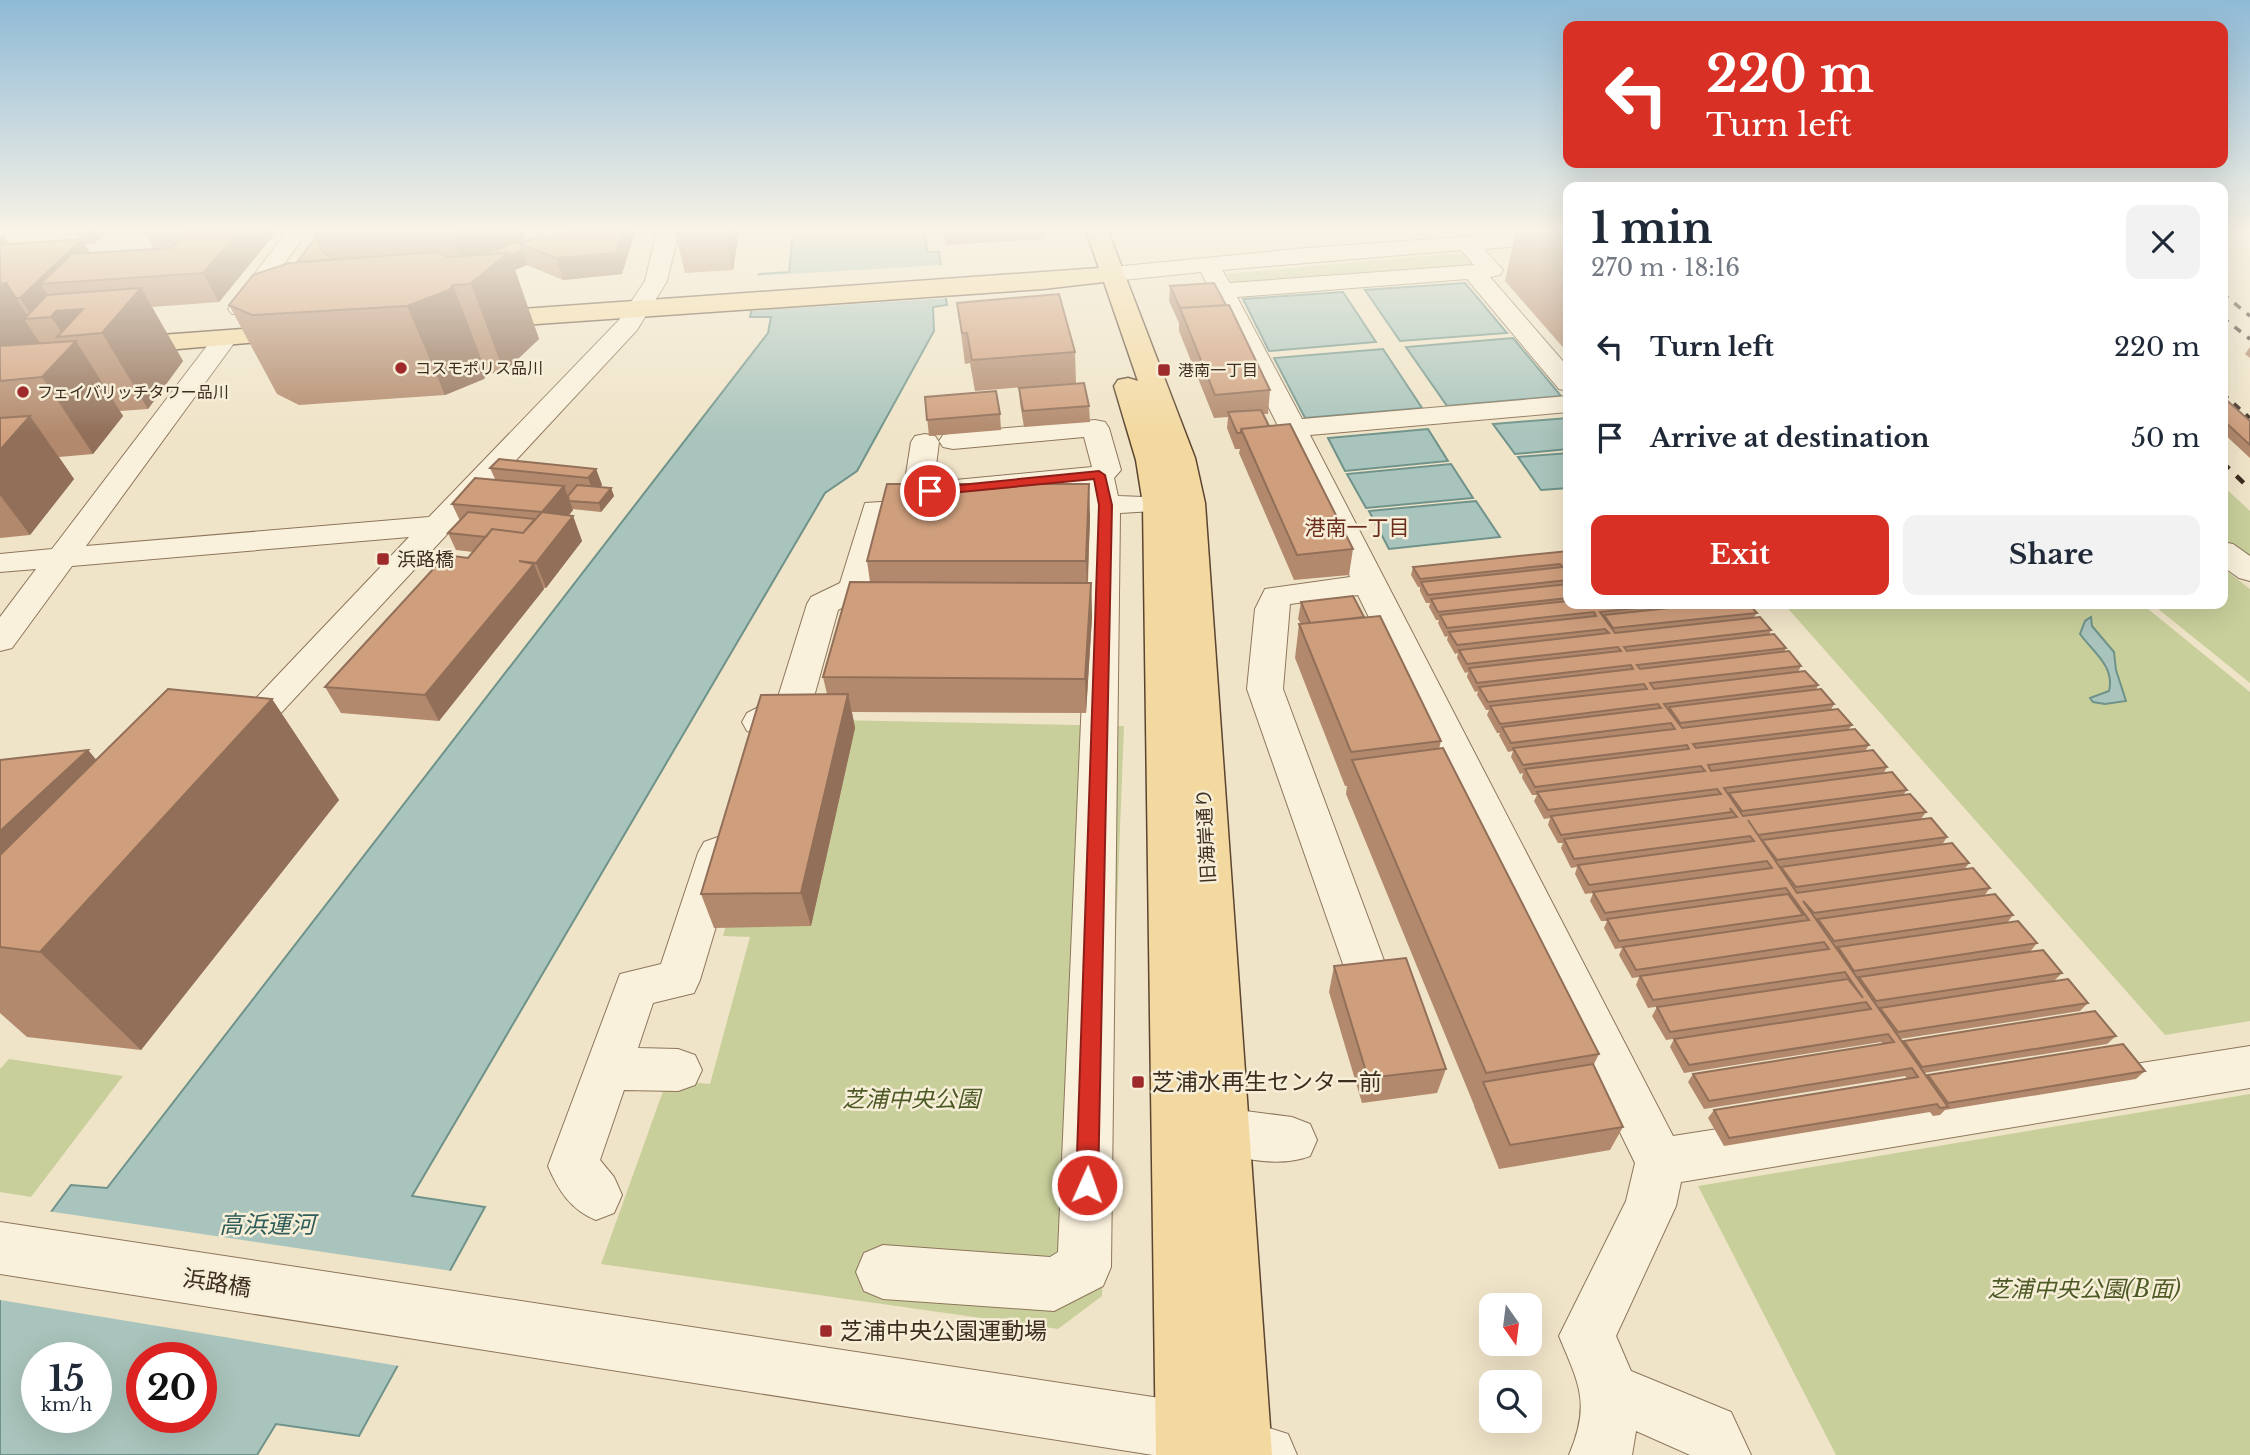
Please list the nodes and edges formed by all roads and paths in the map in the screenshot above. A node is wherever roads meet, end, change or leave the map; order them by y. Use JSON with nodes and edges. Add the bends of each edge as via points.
{"nodes":[{"id":1,"x":250,"y":299,"type":"edge"},
{"id":2,"x":678,"y":299,"type":"edge"},
{"id":3,"x":1106,"y":299,"type":"edge"},
{"id":4,"x":1113,"y":299,"type":"edge"},
{"id":5,"x":1226,"y":299,"type":"edge"},
{"id":6,"x":1496,"y":299,"type":"edge"},
{"id":7,"x":645,"y":301,"type":"junction"},
{"id":8,"x":462,"y":314,"type":"edge"},
{"id":9,"x":318,"y":323,"type":"edge"},
{"id":10,"x":228,"y":330,"type":"junction"},
{"id":11,"x":101,"y":339,"type":"edge"},
{"id":12,"x":1563,"y":377,"type":"edge"},
{"id":13,"x":1563,"y":404,"type":"edge"},
{"id":14,"x":1293,"y":428,"type":"junction"},
{"id":15,"x":1094,"y":486,"type":"junction"},
{"id":16,"x":1159,"y":504,"type":"junction"},
{"id":17,"x":439,"y":525,"type":"junction"},
{"id":18,"x":2228,"y":555,"type":"edge"},
{"id":19,"x":61,"y":558,"type":"junction"},
{"id":20,"x":0,"y":563,"type":"edge"},
{"id":21,"x":2250,"y":571,"type":"edge"},
{"id":22,"x":1369,"y":584,"type":"junction"},
{"id":23,"x":0,"y":640,"type":"edge"},
{"id":24,"x":751,"y":748,"type":"edge"},
{"id":25,"x":221,"y":753,"type":"edge"},
{"id":26,"x":726,"y":825,"type":"edge"},
{"id":27,"x":1367,"y":974,"type":"edge"},
{"id":28,"x":2250,"y":1067,"type":"edge"},
{"id":29,"x":607,"y":1068,"type":"junction"},
{"id":30,"x":678,"y":1070,"type":"dead end"},
{"id":31,"x":1223,"y":1131,"type":"junction"},
{"id":32,"x":1292,"y":1140,"type":"dead end"},
{"id":33,"x":1660,"y":1162,"type":"junction"},
{"id":34,"x":596,"y":1195,"type":"dead end"},
{"id":35,"x":2,"y":1249,"type":"edge"},
{"id":36,"x":883,"y":1272,"type":"dead end"},
{"id":37,"x":1611,"y":1391,"type":"junction"},
{"id":38,"x":1224,"y":1448,"type":"edge"},
{"id":39,"x":1600,"y":1455,"type":"edge"},
{"id":40,"x":1721,"y":1455,"type":"edge"}],
"edges":[{"from":1,"to":10,"type":"street"},
{"from":2,"to":7,"type":"main road"},
{"from":3,"to":16,"type":"main road","name":"旧海岸通り"},
{"from":4,"to":31,"type":"main road","name":"旧海岸通り","via":[[1180,458],[1189,503]]},
{"from":5,"to":14,"type":"street"},
{"from":6,"to":12,"type":"street"},
{"from":7,"to":8,"type":"main road"},
{"from":7,"to":17,"type":"street"},
{"from":9,"to":10,"type":"main road"},
{"from":10,"to":11,"type":"main road"},
{"from":10,"to":19,"type":"street"},
{"from":13,"to":14,"type":"street"},
{"from":14,"to":22,"type":"street"},
{"from":15,"to":15,"type":"street","via":[[1063,430],[939,441],[919,487],[930,491]]},
{"from":15,"to":16,"type":"street"},
{"from":15,"to":24,"type":"street","via":[[876,509],[855,588],[823,604],[794,704],[759,722]]},
{"from":15,"to":36,"type":"street","via":[[1084,1267],[1054,1284]]},
{"from":16,"to":38,"type":"main road","name":"旧海岸通り"},
{"from":17,"to":19,"type":"street"},
{"from":17,"to":25,"type":"street"},
{"from":18,"to":21,"type":"street"},
{"from":19,"to":20,"type":"street"},
{"from":19,"to":23,"type":"street"},
{"from":22,"to":27,"type":"street","via":[[1277,596],[1265,689]]},
{"from":22,"to":33,"type":"street"},
{"from":26,"to":29,"type":"street","via":[[678,980],[636,987]]},
{"from":28,"to":33,"type":"street"},
{"from":29,"to":30,"type":"street"},
{"from":29,"to":34,"type":"street","via":[[573,1166]]},
{"from":31,"to":32,"type":"street"},
{"from":31,"to":38,"type":"main road","name":"旧海岸通り"},
{"from":33,"to":37,"type":"street","via":[[1650,1206],[1587,1336]]},
{"from":35,"to":38,"type":"street","name":"浜路橋"},
{"from":37,"to":39,"type":"street"},
{"from":37,"to":40,"type":"street","via":[[1710,1433]]}]}
